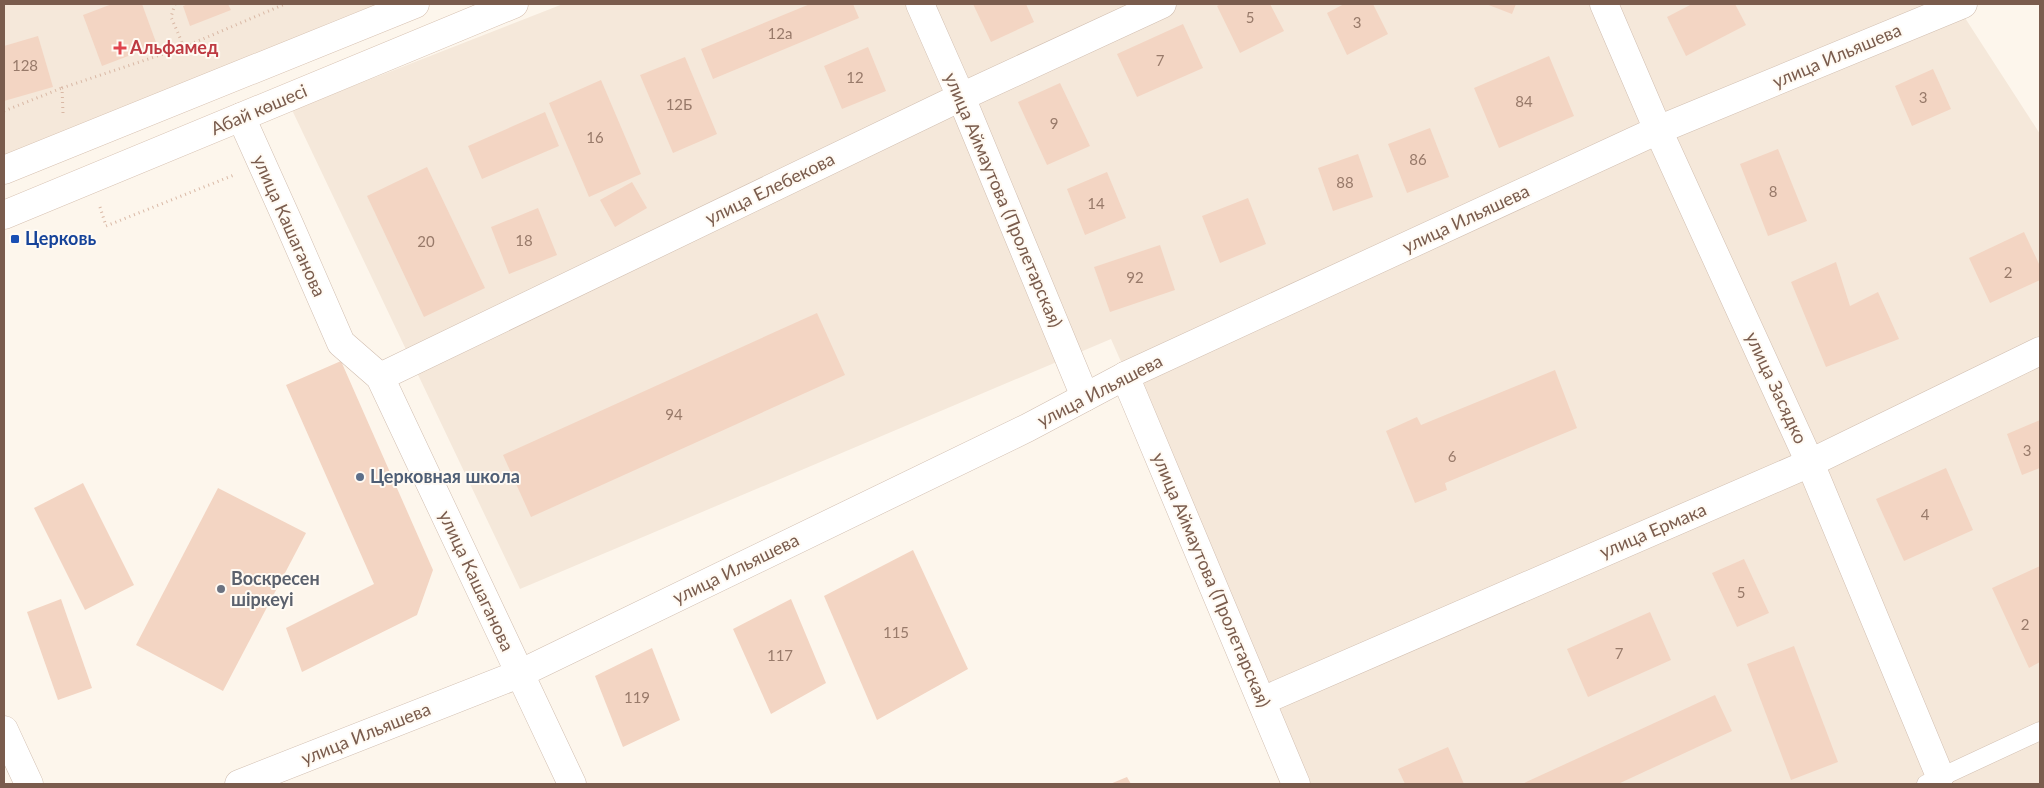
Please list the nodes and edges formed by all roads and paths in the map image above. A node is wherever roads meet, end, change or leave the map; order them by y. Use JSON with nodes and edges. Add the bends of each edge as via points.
{"nodes":[{"id":1,"x":176,"y":4,"type":"edge"},
{"id":2,"x":285,"y":4,"type":"edge"},
{"id":3,"x":415,"y":4,"type":"edge"},
{"id":4,"x":514,"y":4,"type":"edge"},
{"id":5,"x":920,"y":4,"type":"edge"},
{"id":6,"x":1162,"y":4,"type":"edge"},
{"id":7,"x":1604,"y":4,"type":"edge"},
{"id":8,"x":1963,"y":4,"type":"edge"},
{"id":9,"x":184,"y":46,"type":"junction"},
{"id":10,"x":62,"y":88,"type":"junction"},
{"id":11,"x":961,"y":97,"type":"junction"},
{"id":12,"x":4,"y":111,"type":"edge"},
{"id":13,"x":240,"y":117,"type":"junction"},
{"id":14,"x":1658,"y":130,"type":"junction"},
{"id":15,"x":75,"y":142,"type":"junction"},
{"id":16,"x":262,"y":164,"type":"junction"},
{"id":17,"x":4,"y":170,"type":"edge"},
{"id":18,"x":90,"y":180,"type":"junction"},
{"id":19,"x":4,"y":215,"type":"edge"},
{"id":20,"x":2040,"y":351,"type":"edge"},
{"id":21,"x":1125,"y":376,"type":"junction"},
{"id":22,"x":380,"y":377,"type":"junction"},
{"id":23,"x":1085,"y":397,"type":"junction"},
{"id":24,"x":1810,"y":463,"type":"junction"},
{"id":25,"x":519,"y":674,"type":"junction"},
{"id":26,"x":1262,"y":701,"type":"junction"},
{"id":27,"x":4,"y":730,"type":"edge"},
{"id":28,"x":2040,"y":732,"type":"edge"},
{"id":29,"x":1933,"y":780,"type":"edge"},
{"id":30,"x":29,"y":784,"type":"edge"},
{"id":31,"x":239,"y":784,"type":"edge"},
{"id":32,"x":572,"y":784,"type":"edge"},
{"id":33,"x":1296,"y":784,"type":"edge"}],
"edges":[{"from":1,"to":9,"type":"path","via":[[171,17]]},
{"from":2,"to":9,"type":"path"},
{"from":3,"to":15,"type":"street"},
{"from":4,"to":13,"type":"street","name":"Абай көшесі"},
{"from":5,"to":11,"type":"street","name":"улица Аймаутова (Пролетарская)"},
{"from":6,"to":11,"type":"street","name":"улица Елебекова"},
{"from":7,"to":14,"type":"street","name":"улица Засядко"},
{"from":8,"to":14,"type":"street","name":"улица Ильяшева"},
{"from":9,"to":10,"type":"path"},
{"from":10,"to":12,"type":"path"},
{"from":10,"to":15,"type":"path","via":[[62,111]]},
{"from":11,"to":22,"type":"street","name":"улица Елебекова"},
{"from":11,"to":23,"type":"street","name":"улица Аймаутова (Пролетарская)"},
{"from":13,"to":16,"type":"street","name":"улица Кашаганова"},
{"from":13,"to":18,"type":"street","name":"Абай көшесі"},
{"from":14,"to":21,"type":"street","name":"улица Ильяшева"},
{"from":14,"to":24,"type":"street","name":"улица Засядко"},
{"from":15,"to":17,"type":"street"},
{"from":16,"to":18,"type":"path","via":[[106,226]]},
{"from":16,"to":22,"type":"street","name":"улица Кашаганова","via":[[341,343]]},
{"from":18,"to":19,"type":"street","name":"Абай көшесі"},
{"from":20,"to":24,"type":"street","name":"улица Ермака"},
{"from":21,"to":23,"type":"street","name":"улица Ильяшева"},
{"from":21,"to":26,"type":"street","name":"улица Аймаутова (Пролетарская)"},
{"from":22,"to":25,"type":"street","name":"улица Кашаганова"},
{"from":23,"to":25,"type":"street","name":"улица Ильяшева"},
{"from":24,"to":26,"type":"street","name":"улица Ермака"},
{"from":24,"to":29,"type":"street","name":"улица Засядко"},
{"from":25,"to":31,"type":"street","name":"улица Ильяшева"},
{"from":25,"to":32,"type":"street","name":"улица Кашаганова"},
{"from":26,"to":33,"type":"street","name":"улица Аймаутова (Пролетарская)"},
{"from":27,"to":30,"type":"street"},
{"from":28,"to":29,"type":"lane"}]}
